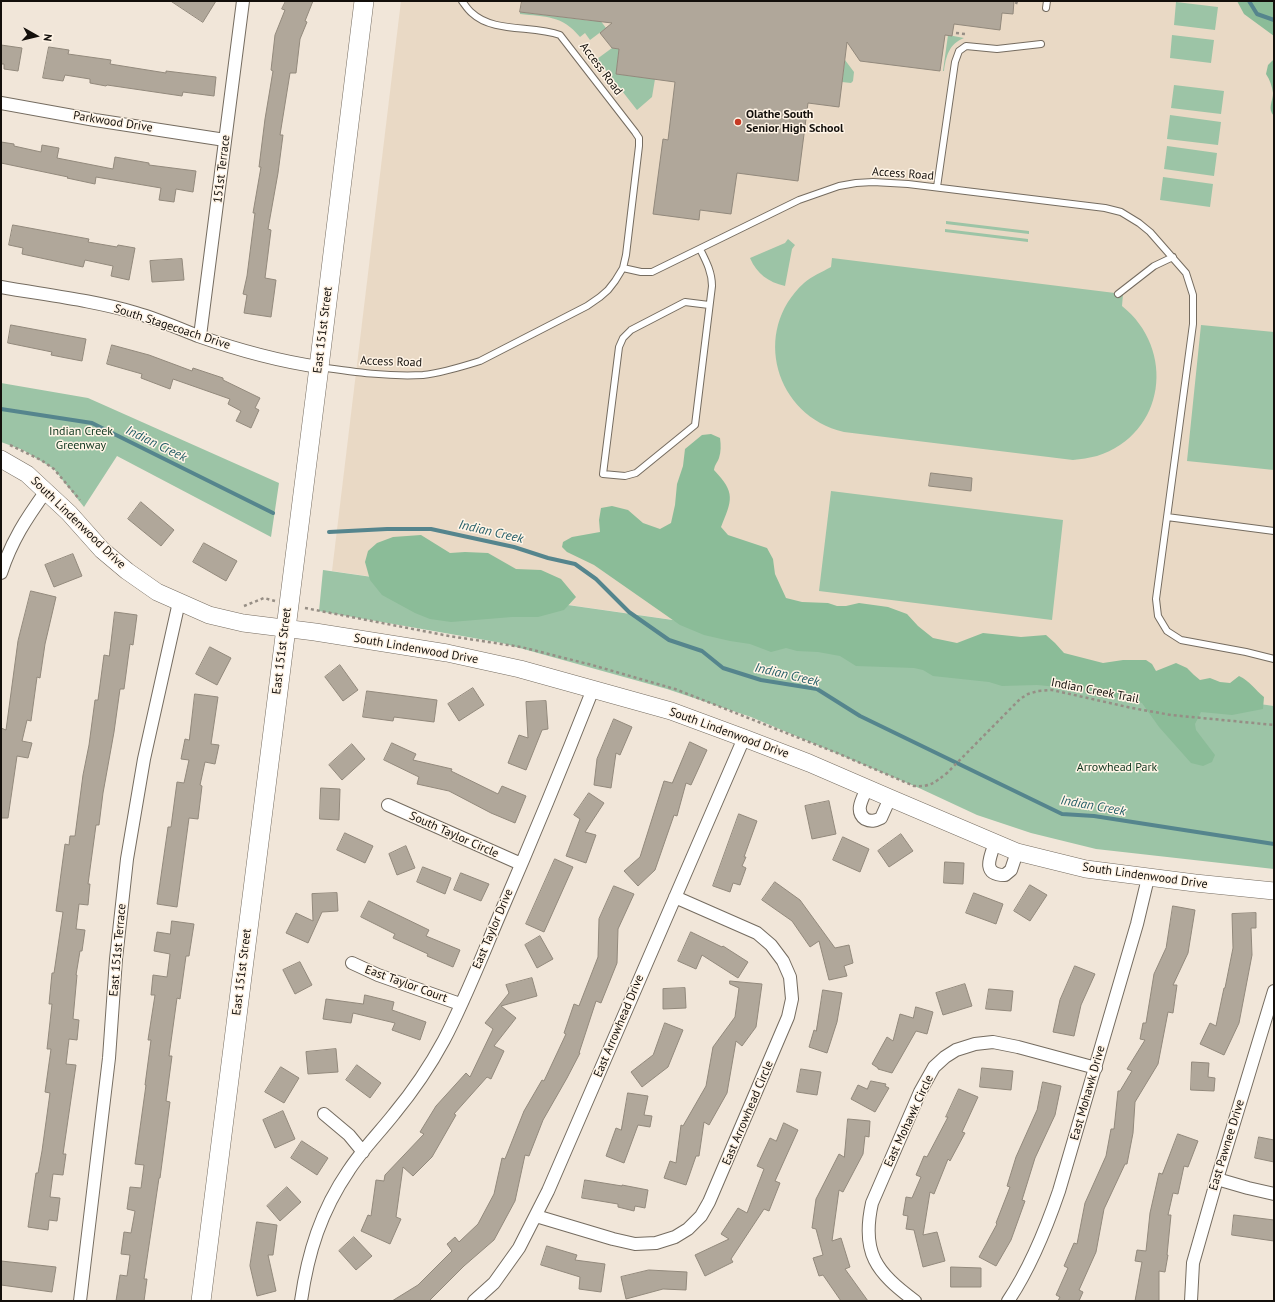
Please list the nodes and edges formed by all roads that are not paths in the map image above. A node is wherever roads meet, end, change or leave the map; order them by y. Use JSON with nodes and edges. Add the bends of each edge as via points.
{"nodes":[{"id":1,"x":243,"y":1,"type":"edge"},
{"id":2,"x":364,"y":1,"type":"edge"},
{"id":3,"x":462,"y":1,"type":"edge"},
{"id":4,"x":1041,"y":44,"type":"dead end"},
{"id":5,"x":1,"y":103,"type":"edge"},
{"id":6,"x":225,"y":140,"type":"junction"},
{"id":7,"x":937,"y":187,"type":"junction"},
{"id":8,"x":700,"y":249,"type":"junction"},
{"id":9,"x":1172,"y":257,"type":"junction"},
{"id":10,"x":622,"y":268,"type":"junction"},
{"id":11,"x":1,"y":287,"type":"edge"},
{"id":12,"x":1118,"y":294,"type":"dead end"},
{"id":13,"x":709,"y":305,"type":"junction"},
{"id":14,"x":200,"y":336,"type":"junction"},
{"id":15,"x":319,"y":367,"type":"junction"},
{"id":16,"x":5,"y":452,"type":"edge"},
{"id":17,"x":46,"y":491,"type":"junction"},
{"id":18,"x":1167,"y":517,"type":"junction"},
{"id":19,"x":1274,"y":531,"type":"edge"},
{"id":20,"x":1,"y":573,"type":"edge"},
{"id":21,"x":179,"y":602,"type":"junction"},
{"id":22,"x":285,"y":629,"type":"junction"},
{"id":23,"x":1274,"y":659,"type":"edge"},
{"id":24,"x":593,"y":689,"type":"junction"},
{"id":25,"x":744,"y":738,"type":"junction"},
{"id":26,"x":867,"y":788,"type":"junction"},
{"id":27,"x":890,"y":798,"type":"junction"},
{"id":28,"x":388,"y":805,"type":"dead end"},
{"id":29,"x":996,"y":843,"type":"junction"},
{"id":30,"x":1017,"y":852,"type":"junction"},
{"id":31,"x":521,"y":864,"type":"junction"},
{"id":32,"x":1148,"y":878,"type":"junction"},
{"id":33,"x":1274,"y":891,"type":"edge"},
{"id":34,"x":674,"y":897,"type":"junction"},
{"id":35,"x":352,"y":964,"type":"dead end"},
{"id":36,"x":1274,"y":991,"type":"edge"},
{"id":37,"x":460,"y":1004,"type":"junction"},
{"id":38,"x":1096,"y":1068,"type":"junction"},
{"id":39,"x":324,"y":1114,"type":"dead end"},
{"id":40,"x":362,"y":1152,"type":"junction"},
{"id":41,"x":1217,"y":1179,"type":"junction"},
{"id":42,"x":1274,"y":1194,"type":"edge"},
{"id":43,"x":536,"y":1216,"type":"junction"},
{"id":44,"x":80,"y":1301,"type":"edge"},
{"id":45,"x":201,"y":1301,"type":"edge"},
{"id":46,"x":301,"y":1301,"type":"edge"},
{"id":47,"x":474,"y":1301,"type":"edge"},
{"id":48,"x":915,"y":1301,"type":"edge"},
{"id":49,"x":1008,"y":1301,"type":"edge"},
{"id":50,"x":1191,"y":1301,"type":"edge"}],
"edges":[{"from":1,"to":6,"type":"street","name":"151st Terrace"},
{"from":2,"to":15,"type":"main road","name":"East 151st Street"},
{"from":3,"to":10,"type":"lane","name":"Access Road","via":[[471,13],[491,24],[550,31],[560,35],[639,138],[626,255]]},
{"from":4,"to":7,"type":"lane","via":[[997,49],[970,46],[962,48],[956,54]]},
{"from":5,"to":6,"type":"street","name":"Parkwood Drive"},
{"from":6,"to":14,"type":"street","name":"151st Terrace"},
{"from":7,"to":8,"type":"lane","name":"Access Road","via":[[891,182],[839,186],[799,200]]},
{"from":7,"to":9,"type":"lane","name":"Access Road","via":[[1121,212],[1150,232]]},
{"from":8,"to":10,"type":"lane","name":"Access Road","via":[[652,272]]},
{"from":8,"to":13,"type":"lane","via":[[712,277]]},
{"from":9,"to":12,"type":"lane","via":[[1154,266]]},
{"from":9,"to":18,"type":"lane","name":"Access Road","via":[[1186,273],[1193,296],[1193,324]]},
{"from":10,"to":15,"type":"lane","name":"Access Road","via":[[608,290],[587,306],[480,361],[462,367],[424,375],[402,375]]},
{"from":11,"to":14,"type":"street","name":"South Stagecoach Drive","via":[[137,313]]},
{"from":13,"to":13,"type":"lane","via":[[695,425],[636,473],[625,476],[603,474],[619,347],[623,338],[631,330],[685,302]]},
{"from":14,"to":15,"type":"street","name":"South Stagecoach Drive","via":[[286,362]]},
{"from":15,"to":22,"type":"main road","name":"East 151st Street"},
{"from":16,"to":17,"type":"street","name":"South Lindenwood Drive"},
{"from":17,"to":20,"type":"street","via":[[20,529]]},
{"from":17,"to":21,"type":"street","name":"South Lindenwood Drive","via":[[102,550],[127,571],[157,592]]},
{"from":18,"to":19,"type":"lane"},
{"from":18,"to":23,"type":"lane","name":"Access Road","via":[[1156,599],[1158,616],[1167,631],[1181,640]]},
{"from":21,"to":22,"type":"street","name":"South Lindenwood Drive","via":[[209,615]]},
{"from":21,"to":44,"type":"street","name":"East 151st Terrace","via":[[144,759],[127,859],[109,1058]]},
{"from":22,"to":24,"type":"street","name":"South Lindenwood Drive","via":[[447,653]]},
{"from":22,"to":45,"type":"main road","name":"East 151st Street"},
{"from":24,"to":25,"type":"street","name":"South Lindenwood Drive","via":[[671,711]]},
{"from":24,"to":31,"type":"street","name":"East Taylor Drive"},
{"from":25,"to":26,"type":"street","name":"South Lindenwood Drive"},
{"from":25,"to":34,"type":"street","name":"East Arrowhead Drive"},
{"from":26,"to":27,"type":"street","name":"South Lindenwood Drive"},
{"from":26,"to":27,"type":"street","via":[[860,804],[860,811],[862,817],[868,821],[881,818]]},
{"from":27,"to":29,"type":"street","name":"South Lindenwood Drive"},
{"from":28,"to":31,"type":"street","name":"South Taylor Circle"},
{"from":29,"to":30,"type":"street","name":"South Lindenwood Drive"},
{"from":29,"to":30,"type":"street","via":[[989,868],[997,875],[1005,875],[1011,870]]},
{"from":30,"to":32,"type":"street","name":"South Lindenwood Drive","via":[[1086,869]]},
{"from":31,"to":37,"type":"street","name":"East Taylor Drive"},
{"from":32,"to":33,"type":"street","name":"South Lindenwood Drive"},
{"from":32,"to":38,"type":"street","name":"East Mohawk Drive"},
{"from":34,"to":43,"type":"street","name":"East Arrowhead Drive"},
{"from":34,"to":43,"type":"street","name":"East Arrowhead Circle","via":[[757,933],[771,945],[783,961],[790,977],[792,999],[788,1017],[716,1188],[701,1216],[688,1229],[675,1237],[656,1243],[635,1244]]},
{"from":35,"to":37,"type":"street","name":"East Taylor Court"},
{"from":36,"to":41,"type":"street","name":"East Pawnee Drive"},
{"from":37,"to":40,"type":"street","name":"East Taylor Drive","via":[[428,1068],[396,1112]]},
{"from":38,"to":48,"type":"street","name":"East Mohawk Circle","via":[[993,1042],[956,1050],[934,1067],[920,1092],[872,1203],[868,1220],[868,1237],[873,1256],[881,1271]]},
{"from":38,"to":49,"type":"street","name":"East Mohawk Drive","via":[[1046,1231],[1030,1265]]},
{"from":39,"to":40,"type":"street","via":[[349,1134]]},
{"from":40,"to":46,"type":"street","name":"East Taylor Drive","via":[[328,1205],[320,1223],[310,1252]]},
{"from":41,"to":42,"type":"street"},
{"from":41,"to":50,"type":"street","name":"East Pawnee Drive","via":[[1193,1263]]},
{"from":43,"to":47,"type":"street","name":"East Arrowhead Drive","via":[[519,1248],[494,1283]]}]}
